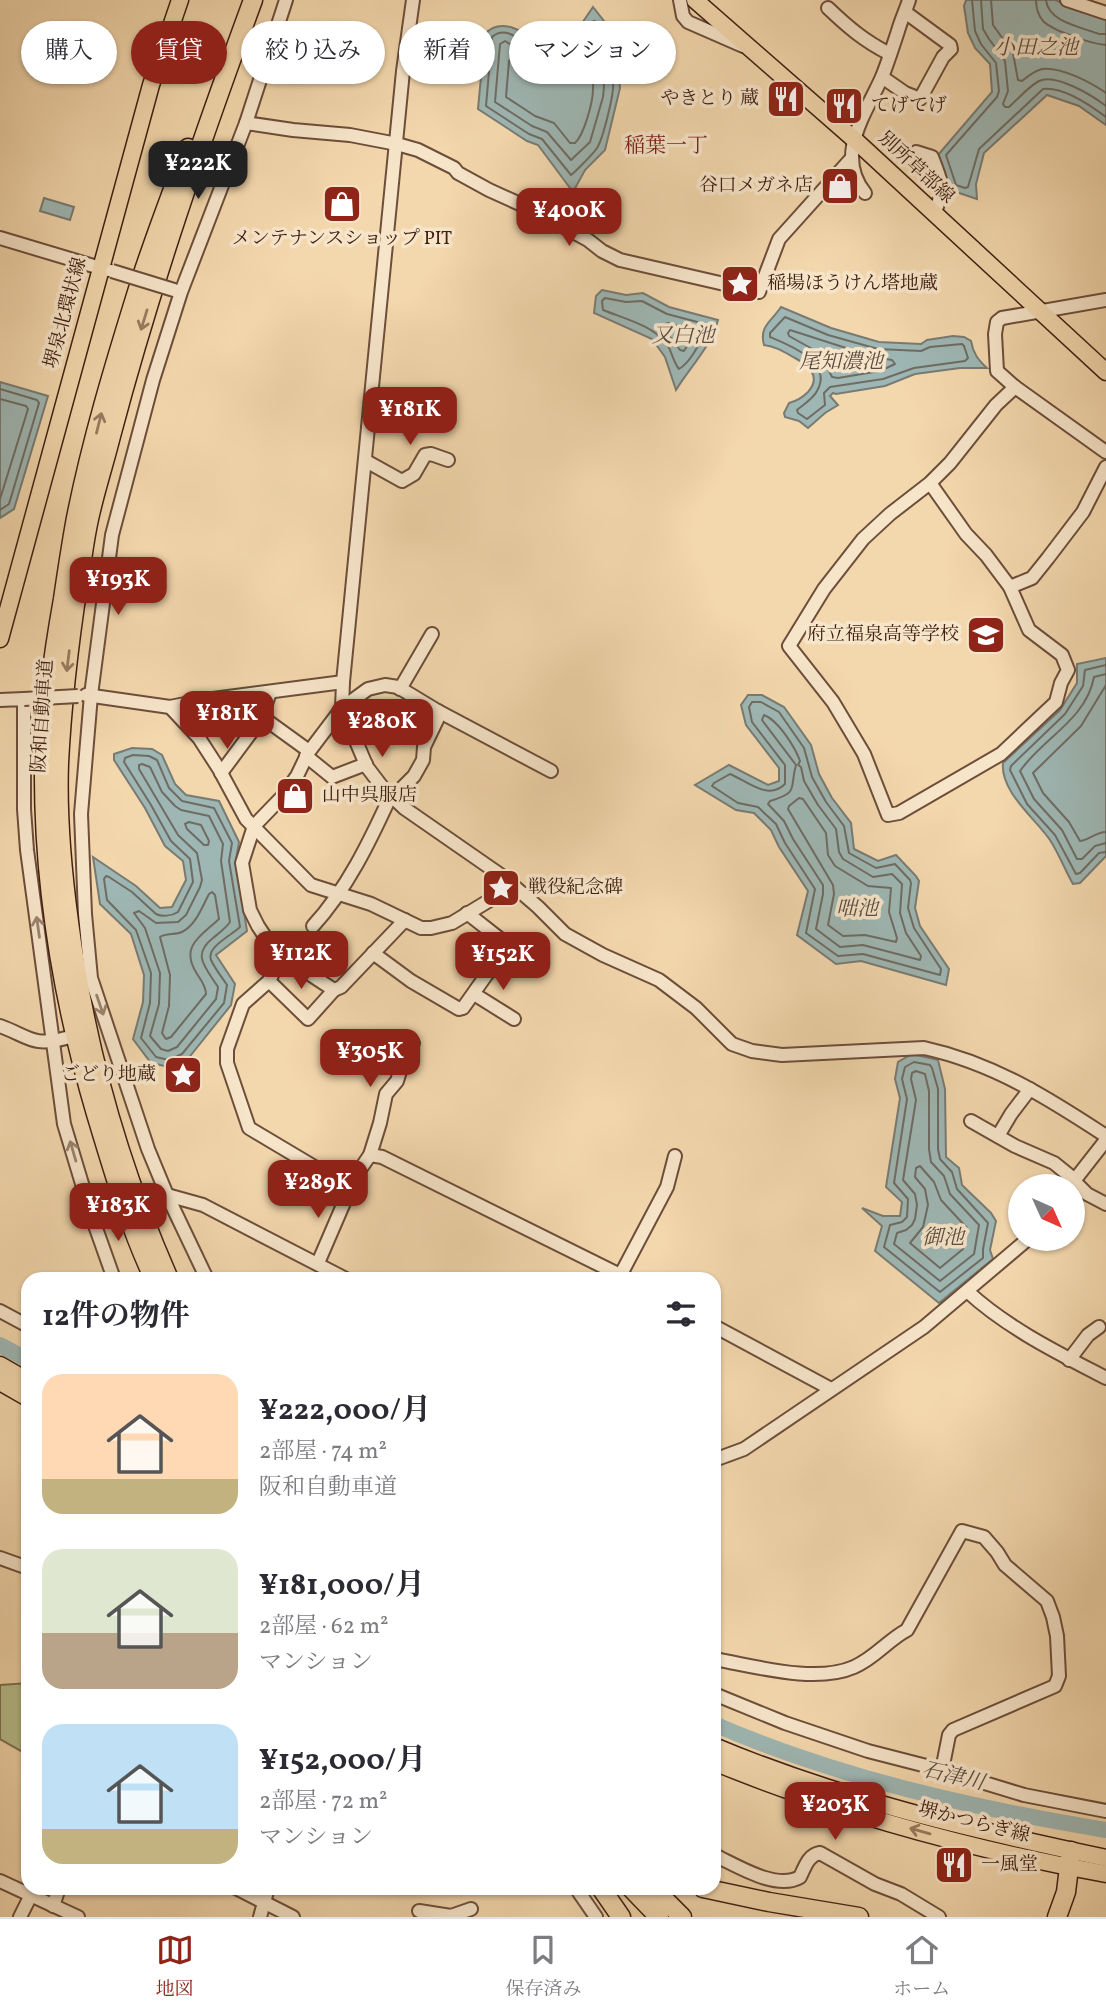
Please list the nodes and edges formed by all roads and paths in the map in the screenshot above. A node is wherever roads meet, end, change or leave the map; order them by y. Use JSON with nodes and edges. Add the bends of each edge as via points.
{"nodes":[{"id":1,"x":180,"y":0,"type":"edge"},
{"id":2,"x":240,"y":0,"type":"edge"},
{"id":3,"x":253,"y":0,"type":"edge"},
{"id":4,"x":286,"y":0,"type":"edge"},
{"id":5,"x":413,"y":0,"type":"edge"},
{"id":6,"x":680,"y":0,"type":"edge"},
{"id":7,"x":695,"y":0,"type":"edge"},
{"id":8,"x":1067,"y":0,"type":"edge"},
{"id":9,"x":907,"y":6,"type":"edge"},
{"id":10,"x":828,"y":8,"type":"dead end"},
{"id":11,"x":1106,"y":13,"type":"edge"},
{"id":12,"x":751,"y":49,"type":"junction"},
{"id":13,"x":890,"y":54,"type":"junction"},
{"id":14,"x":882,"y":77,"type":"junction"},
{"id":15,"x":246,"y":123,"type":"junction"},
{"id":16,"x":855,"y":140,"type":"junction"},
{"id":17,"x":397,"y":144,"type":"junction"},
{"id":18,"x":916,"y":152,"type":"dead end"},
{"id":19,"x":850,"y":160,"type":"junction"},
{"id":20,"x":866,"y":192,"type":"dead end"},
{"id":21,"x":934,"y":214,"type":"junction"},
{"id":22,"x":0,"y":238,"type":"edge"},
{"id":23,"x":106,"y":270,"type":"junction"},
{"id":24,"x":177,"y":291,"type":"junction"},
{"id":25,"x":1106,"y":300,"type":"edge"},
{"id":26,"x":1040,"y":312,"type":"junction"},
{"id":27,"x":1106,"y":372,"type":"edge"},
{"id":28,"x":1015,"y":387,"type":"junction"},
{"id":29,"x":1106,"y":452,"type":"edge"},
{"id":30,"x":448,"y":460,"type":"dead end"},
{"id":31,"x":366,"y":461,"type":"junction"},
{"id":32,"x":1106,"y":467,"type":"edge"},
{"id":33,"x":930,"y":483,"type":"junction"},
{"id":34,"x":1010,"y":587,"type":"junction"},
{"id":35,"x":432,"y":634,"type":"dead end"},
{"id":36,"x":0,"y":639,"type":"edge"},
{"id":37,"x":343,"y":682,"type":"junction"},
{"id":38,"x":400,"y":689,"type":"junction"},
{"id":39,"x":270,"y":692,"type":"junction"},
{"id":40,"x":85,"y":695,"type":"junction"},
{"id":41,"x":24,"y":699,"type":"junction"},
{"id":42,"x":0,"y":700,"type":"edge"},
{"id":43,"x":170,"y":707,"type":"junction"},
{"id":44,"x":342,"y":708,"type":"junction"},
{"id":45,"x":438,"y":711,"type":"junction"},
{"id":46,"x":262,"y":717,"type":"junction"},
{"id":47,"x":308,"y":753,"type":"junction"},
{"id":48,"x":366,"y":764,"type":"junction"},
{"id":49,"x":551,"y":771,"type":"dead end"},
{"id":50,"x":221,"y":774,"type":"junction"},
{"id":51,"x":392,"y":796,"type":"junction"},
{"id":52,"x":254,"y":826,"type":"junction"},
{"id":53,"x":502,"y":876,"type":"junction"},
{"id":54,"x":518,"y":892,"type":"junction"},
{"id":55,"x":338,"y":893,"type":"junction"},
{"id":56,"x":492,"y":899,"type":"junction"},
{"id":57,"x":467,"y":913,"type":"junction"},
{"id":58,"x":405,"y":920,"type":"junction"},
{"id":59,"x":313,"y":926,"type":"dead end"},
{"id":60,"x":373,"y":953,"type":"junction"},
{"id":61,"x":280,"y":959,"type":"junction"},
{"id":62,"x":269,"y":981,"type":"junction"},
{"id":63,"x":334,"y":990,"type":"junction"},
{"id":64,"x":474,"y":994,"type":"junction"},
{"id":65,"x":514,"y":1019,"type":"dead end"},
{"id":66,"x":0,"y":1026,"type":"edge"},
{"id":67,"x":66,"y":1038,"type":"dead end"},
{"id":68,"x":52,"y":1042,"type":"junction"},
{"id":69,"x":413,"y":1043,"type":"dead end"},
{"id":70,"x":1030,"y":1089,"type":"junction"},
{"id":71,"x":971,"y":1121,"type":"dead end"},
{"id":72,"x":998,"y":1136,"type":"junction"},
{"id":73,"x":1106,"y":1138,"type":"edge"},
{"id":74,"x":370,"y":1155,"type":"junction"},
{"id":75,"x":675,"y":1156,"type":"dead end"},
{"id":76,"x":1065,"y":1174,"type":"edge"},
{"id":77,"x":1080,"y":1174,"type":"edge"},
{"id":78,"x":348,"y":1187,"type":"junction"},
{"id":79,"x":1085,"y":1192,"type":"edge"},
{"id":80,"x":167,"y":1195,"type":"junction"},
{"id":81,"x":152,"y":1197,"type":"dead end"},
{"id":82,"x":1106,"y":1204,"type":"edge"},
{"id":83,"x":105,"y":1212,"type":"dead end"},
{"id":84,"x":92,"y":1217,"type":"junction"},
{"id":85,"x":1014,"y":1251,"type":"edge"},
{"id":86,"x":318,"y":1263,"type":"junction"},
{"id":87,"x":112,"y":1272,"type":"edge"},
{"id":88,"x":151,"y":1272,"type":"edge"},
{"id":89,"x":166,"y":1272,"type":"edge"},
{"id":90,"x":204,"y":1272,"type":"edge"},
{"id":91,"x":334,"y":1272,"type":"edge"},
{"id":92,"x":611,"y":1272,"type":"edge"},
{"id":93,"x":624,"y":1272,"type":"edge"},
{"id":94,"x":967,"y":1291,"type":"junction"},
{"id":95,"x":0,"y":1311,"type":"edge"},
{"id":96,"x":21,"y":1322,"type":"edge"},
{"id":97,"x":1099,"y":1327,"type":"dead end"},
{"id":98,"x":721,"y":1330,"type":"edge"},
{"id":99,"x":1069,"y":1360,"type":"junction"},
{"id":100,"x":0,"y":1365,"type":"edge"},
{"id":101,"x":21,"y":1377,"type":"edge"},
{"id":102,"x":1106,"y":1378,"type":"edge"},
{"id":103,"x":0,"y":1382,"type":"edge"},
{"id":104,"x":831,"y":1389,"type":"junction"},
{"id":105,"x":21,"y":1394,"type":"edge"},
{"id":106,"x":721,"y":1457,"type":"edge"},
{"id":107,"x":0,"y":1558,"type":"edge"},
{"id":108,"x":21,"y":1566,"type":"edge"},
{"id":109,"x":721,"y":1661,"type":"edge"},
{"id":110,"x":721,"y":1697,"type":"edge"},
{"id":111,"x":721,"y":1749,"type":"edge"},
{"id":112,"x":721,"y":1765,"type":"edge"},
{"id":113,"x":942,"y":1770,"type":"junction"},
{"id":114,"x":1106,"y":1811,"type":"edge"},
{"id":115,"x":721,"y":1858,"type":"edge"},
{"id":116,"x":1106,"y":1858,"type":"edge"},
{"id":117,"x":1071,"y":1859,"type":"junction"},
{"id":118,"x":1106,"y":1874,"type":"edge"},
{"id":119,"x":0,"y":1881,"type":"edge"},
{"id":120,"x":21,"y":1890,"type":"edge"},
{"id":121,"x":721,"y":1892,"type":"edge"},
{"id":122,"x":32,"y":1895,"type":"joint"},
{"id":123,"x":57,"y":1895,"type":"edge"},
{"id":124,"x":249,"y":1895,"type":"edge"},
{"id":125,"x":266,"y":1895,"type":"edge"},
{"id":126,"x":581,"y":1895,"type":"edge"},
{"id":127,"x":606,"y":1895,"type":"edge"},
{"id":128,"x":638,"y":1895,"type":"edge"},
{"id":129,"x":660,"y":1895,"type":"edge"},
{"id":130,"x":264,"y":1903,"type":"junction"},
{"id":131,"x":53,"y":1906,"type":"junction"},
{"id":132,"x":471,"y":1909,"type":"dead end"},
{"id":133,"x":419,"y":1911,"type":"dead end"},
{"id":134,"x":434,"y":1915,"type":"edge"},
{"id":135,"x":20,"y":1917,"type":"edge"},
{"id":136,"x":78,"y":1917,"type":"edge"},
{"id":137,"x":260,"y":1917,"type":"edge"},
{"id":138,"x":293,"y":1917,"type":"edge"},
{"id":139,"x":596,"y":1917,"type":"edge"},
{"id":140,"x":621,"y":1917,"type":"edge"},
{"id":141,"x":659,"y":1917,"type":"edge"},
{"id":142,"x":682,"y":1917,"type":"edge"},
{"id":143,"x":859,"y":1917,"type":"edge"},
{"id":144,"x":939,"y":1917,"type":"edge"},
{"id":145,"x":1057,"y":1917,"type":"edge"}],
"edges":[{"from":1,"to":23,"type":"main road","name":"堺泉北環状線","via":[[151,86]]},
{"from":88,"to":2,"type":"highway","name":"阪和自動車道","one_way":true,"via":[[112,1169],[61,973],[44,767],[50,683],[76,517],[109,385]]},
{"from":3,"to":89,"type":"highway","name":"阪和自動車道","one_way":true,"via":[[214,106],[124,388],[88,521],[64,688],[59,830],[75,972],[91,1052],[128,1177]]},
{"from":4,"to":15,"type":"street"},
{"from":5,"to":17,"type":"street"},
{"from":6,"to":12,"type":"street","via":[[688,22]]},
{"from":7,"to":12,"type":"main road","name":"別所草部線"},
{"from":8,"to":11,"type":"street"},
{"from":9,"to":13,"type":"street"},
{"from":9,"to":14,"type":"street","via":[[951,49],[920,99]]},
{"from":10,"to":13,"type":"street","via":[[869,44]]},
{"from":12,"to":16,"type":"main road","name":"別所草部線"},
{"from":13,"to":14,"type":"street"},
{"from":14,"to":16,"type":"street","via":[[860,118]]},
{"from":15,"to":17,"type":"street"},
{"from":15,"to":24,"type":"street"},
{"from":16,"to":19,"type":"street"},
{"from":16,"to":21,"type":"main road","name":"別所草部線"},
{"from":17,"to":19,"type":"street","via":[[418,150],[620,260],[759,292],[779,239]]},
{"from":17,"to":31,"type":"street"},
{"from":18,"to":21,"type":"street","via":[[932,158],[943,187]]},
{"from":19,"to":20,"type":"street"},
{"from":21,"to":26,"type":"main road","name":"別所草部線"},
{"from":22,"to":23,"type":"street"},
{"from":23,"to":24,"type":"street","bridge":true},
{"from":23,"to":36,"type":"main road","name":"堺泉北環状線"},
{"from":24,"to":40,"type":"street","via":[[111,535]]},
{"from":25,"to":26,"type":"street"},
{"from":26,"to":27,"type":"main road","name":"別所草部線"},
{"from":26,"to":28,"type":"street","via":[[997,322],[998,371]]},
{"from":28,"to":29,"type":"street"},
{"from":28,"to":33,"type":"street"},
{"from":30,"to":31,"type":"street","via":[[425,455],[414,474],[402,481]]},
{"from":31,"to":37,"type":"street"},
{"from":32,"to":34,"type":"street","via":[[1083,512],[1032,578]]},
{"from":33,"to":34,"type":"street"},
{"from":33,"to":34,"type":"street","via":[[863,539],[824,589],[789,646],[833,702],[864,754],[888,815],[992,761],[1056,702],[1068,670],[1062,655],[1029,630]]},
{"from":35,"to":38,"type":"street"},
{"from":37,"to":39,"type":"street"},
{"from":37,"to":44,"type":"street"},
{"from":38,"to":44,"type":"street","via":[[386,685],[368,690]]},
{"from":38,"to":45,"type":"street"},
{"from":39,"to":43,"type":"street"},
{"from":39,"to":46,"type":"street"},
{"from":40,"to":41,"type":"street","bridge":true},
{"from":40,"to":43,"type":"street"},
{"from":40,"to":80,"type":"street","one_way":true,"via":[[81,814],[91,978],[102,1030]]},
{"from":41,"to":42,"type":"street"},
{"from":68,"to":41,"type":"street","one_way":true,"via":[[26,836]]},
{"from":43,"to":50,"type":"street","via":[[199,738]]},
{"from":44,"to":47,"type":"street"},
{"from":44,"to":48,"type":"street"},
{"from":45,"to":49,"type":"street"},
{"from":45,"to":51,"type":"street","via":[[423,760],[414,776]]},
{"from":46,"to":47,"type":"street"},
{"from":46,"to":50,"type":"street"},
{"from":47,"to":48,"type":"street","via":[[332,777]]},
{"from":47,"to":52,"type":"street","via":[[282,797]]},
{"from":48,"to":51,"type":"street"},
{"from":50,"to":52,"type":"street"},
{"from":51,"to":53,"type":"street"},
{"from":51,"to":55,"type":"street"},
{"from":52,"to":55,"type":"street","via":[[311,884]]},
{"from":52,"to":61,"type":"street","via":[[242,863],[250,910]]},
{"from":53,"to":54,"type":"street"},
{"from":53,"to":56,"type":"street"},
{"from":54,"to":56,"type":"street"},
{"from":54,"to":70,"type":"street","via":[[565,934],[659,980],[732,1044],[782,1055],[924,1048],[1006,1075]]},
{"from":55,"to":58,"type":"street"},
{"from":55,"to":59,"type":"street"},
{"from":56,"to":57,"type":"street"},
{"from":57,"to":58,"type":"street","via":[[431,928]]},
{"from":57,"to":64,"type":"street","via":[[509,946]]},
{"from":58,"to":60,"type":"street"},
{"from":60,"to":63,"type":"street"},
{"from":60,"to":64,"type":"street","via":[[459,1009]]},
{"from":61,"to":62,"type":"street"},
{"from":61,"to":63,"type":"street"},
{"from":62,"to":63,"type":"street","via":[[308,1019]]},
{"from":62,"to":78,"type":"street","via":[[243,1004],[227,1049],[227,1063],[249,1128]]},
{"from":64,"to":65,"type":"street"},
{"from":66,"to":68,"type":"street","via":[[35,1042]]},
{"from":67,"to":68,"type":"street"},
{"from":84,"to":68,"type":"street","one_way":true,"via":[[64,1124]]},
{"from":69,"to":74,"type":"street","via":[[397,1081],[386,1094]]},
{"from":70,"to":72,"type":"street"},
{"from":70,"to":73,"type":"street"},
{"from":71,"to":72,"type":"street"},
{"from":72,"to":76,"type":"street","via":[[1055,1163]]},
{"from":73,"to":77,"type":"street"},
{"from":74,"to":78,"type":"street"},
{"from":74,"to":92,"type":"street"},
{"from":75,"to":93,"type":"street","via":[[663,1197]]},
{"from":78,"to":86,"type":"street"},
{"from":79,"to":82,"type":"street"},
{"from":80,"to":81,"type":"street"},
{"from":80,"to":86,"type":"street","via":[[203,1205]]},
{"from":80,"to":90,"type":"street"},
{"from":83,"to":84,"type":"street"},
{"from":84,"to":87,"type":"street"},
{"from":85,"to":94,"type":"street"},
{"from":86,"to":91,"type":"street"},
{"from":94,"to":99,"type":"street"},
{"from":94,"to":104,"type":"street"},
{"from":95,"to":96,"type":"street"},
{"from":97,"to":99,"type":"street"},
{"from":98,"to":104,"type":"street"},
{"from":99,"to":102,"type":"street"},
{"from":100,"to":101,"type":"main road"},
{"from":103,"to":105,"type":"main road"},
{"from":104,"to":106,"type":"street","via":[[744,1449]]},
{"from":107,"to":108,"type":"street"},
{"from":109,"to":113,"type":"street","via":[[805,1674],[855,1667],[907,1630],[962,1531],[984,1538],[1005,1565],[1047,1601],[1059,1676],[1055,1686],[953,1730]]},
{"from":110,"to":113,"type":"street","via":[[868,1751]]},
{"from":111,"to":117,"type":"main road","name":"堺かつらぎ線","via":[[892,1809]]},
{"from":117,"to":112,"type":"main road","name":"堺かつらぎ線","one_way":true,"via":[[975,1847],[882,1821]]},
{"from":113,"to":114,"type":"street","via":[[1024,1795]]},
{"from":115,"to":144,"type":"street","via":[[758,1876],[793,1880],[800,1877],[814,1854],[820,1853]]},
{"from":116,"to":117,"type":"main road","name":"堺かつらぎ線"},
{"from":117,"to":118,"type":"main road","name":"堺かつらぎ線"},
{"from":117,"to":145,"type":"highway"},
{"from":119,"to":120,"type":"street"},
{"from":121,"to":143,"type":"highway"},
{"from":122,"to":131,"type":"street"},
{"from":122,"to":135,"type":"street"},
{"from":123,"to":131,"type":"street"},
{"from":124,"to":130,"type":"street"},
{"from":125,"to":130,"type":"street"},
{"from":126,"to":139,"type":"street"},
{"from":127,"to":140,"type":"highway"},
{"from":128,"to":141,"type":"highway"},
{"from":129,"to":142,"type":"highway"},
{"from":130,"to":137,"type":"street"},
{"from":130,"to":138,"type":"street"},
{"from":131,"to":136,"type":"street"},
{"from":132,"to":134,"type":"street","via":[[451,1916]]},
{"from":133,"to":134,"type":"street"}]}
